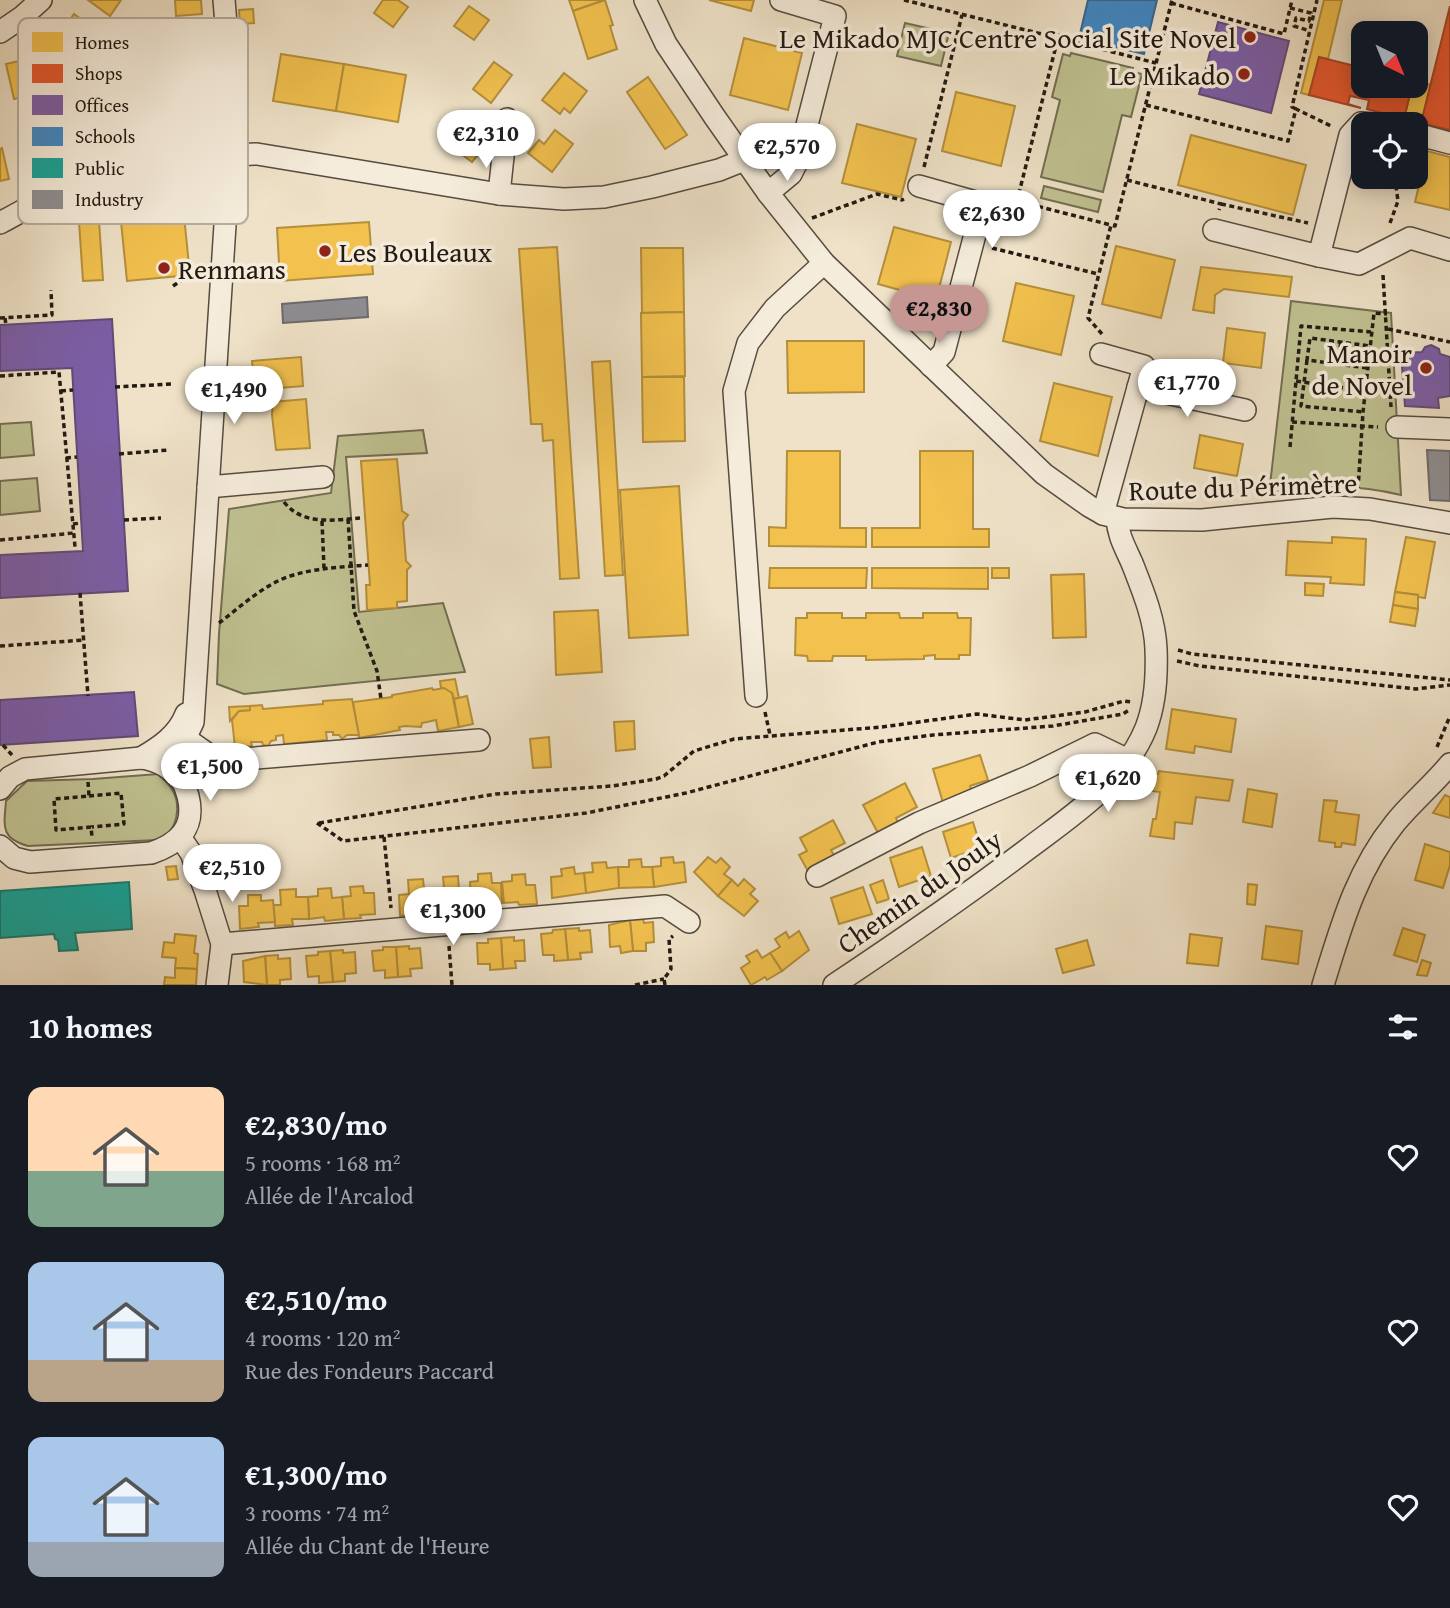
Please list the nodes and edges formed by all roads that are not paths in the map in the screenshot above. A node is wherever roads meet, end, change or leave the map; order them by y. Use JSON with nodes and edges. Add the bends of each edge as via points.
{"nodes":[{"id":1,"x":41,"y":0,"type":"edge"},
{"id":2,"x":225,"y":0,"type":"edge"},
{"id":3,"x":645,"y":0,"type":"edge"},
{"id":4,"x":781,"y":0,"type":"edge"},
{"id":5,"x":20,"y":8,"type":"edge"},
{"id":6,"x":226,"y":18,"type":"edge"},
{"id":7,"x":0,"y":32,"type":"edge"},
{"id":8,"x":507,"y":119,"type":"dead end"},
{"id":9,"x":1351,"y":134,"type":"edge"},
{"id":10,"x":1428,"y":137,"type":"edge"},
{"id":11,"x":1450,"y":142,"type":"edge"},
{"id":12,"x":248,"y":154,"type":"edge"},
{"id":13,"x":744,"y":160,"type":"junction"},
{"id":14,"x":919,"y":186,"type":"road end"},
{"id":15,"x":768,"y":193,"type":"junction"},
{"id":16,"x":499,"y":194,"type":"junction"},
{"id":17,"x":18,"y":214,"type":"edge"},
{"id":18,"x":0,"y":223,"type":"edge"},
{"id":19,"x":225,"y":224,"type":"edge"},
{"id":20,"x":1214,"y":230,"type":"road end"},
{"id":21,"x":1450,"y":250,"type":"edge"},
{"id":22,"x":1319,"y":256,"type":"junction"},
{"id":23,"x":824,"y":263,"type":"junction"},
{"id":24,"x":1101,"y":354,"type":"road end"},
{"id":25,"x":931,"y":366,"type":"junction"},
{"id":26,"x":1138,"y":387,"type":"junction"},
{"id":27,"x":1245,"y":410,"type":"dead end"},
{"id":28,"x":1394,"y":427,"type":"road end"},
{"id":29,"x":1450,"y":429,"type":"edge"},
{"id":30,"x":323,"y":477,"type":"dead end"},
{"id":31,"x":208,"y":487,"type":"junction"},
{"id":32,"x":1110,"y":516,"type":"junction"},
{"id":33,"x":1450,"y":523,"type":"edge"},
{"id":34,"x":194,"y":693,"type":"junction"},
{"id":35,"x":756,"y":696,"type":"dead end"},
{"id":36,"x":185,"y":738,"type":"junction"},
{"id":37,"x":479,"y":740,"type":"dead end"},
{"id":38,"x":141,"y":758,"type":"junction"},
{"id":39,"x":1128,"y":760,"type":"junction"},
{"id":40,"x":1447,"y":773,"type":"edge"},
{"id":41,"x":3,"y":781,"type":"edge"},
{"id":42,"x":182,"y":781,"type":"junction"},
{"id":43,"x":180,"y":837,"type":"junction"},
{"id":44,"x":2,"y":852,"type":"edge"},
{"id":45,"x":817,"y":876,"type":"dead end"},
{"id":46,"x":690,"y":922,"type":"road end"},
{"id":47,"x":222,"y":944,"type":"junction"},
{"id":48,"x":217,"y":985,"type":"edge"},
{"id":49,"x":834,"y":985,"type":"edge"},
{"id":50,"x":1323,"y":985,"type":"edge"}],
"edges":[{"from":1,"to":5,"type":"street"},
{"from":2,"to":6,"type":"street"},
{"from":3,"to":13,"type":"street","name":"Route du Périmètre","via":[[666,44]]},
{"from":4,"to":15,"type":"street","via":[[835,16],[798,160],[791,174]]},
{"from":5,"to":7,"type":"street"},
{"from":8,"to":16,"type":"street"},
{"from":9,"to":22,"type":"street"},
{"from":10,"to":11,"type":"street"},
{"from":12,"to":16,"type":"street"},
{"from":13,"to":15,"type":"street","name":"Route du Périmètre"},
{"from":13,"to":16,"type":"street","via":[[699,176],[604,197]]},
{"from":14,"to":25,"type":"street","via":[[983,204],[944,352]]},
{"from":15,"to":23,"type":"street","name":"Route du Périmètre"},
{"from":17,"to":18,"type":"street"},
{"from":19,"to":31,"type":"street"},
{"from":20,"to":22,"type":"street"},
{"from":21,"to":22,"type":"street","via":[[1410,238],[1359,264]]},
{"from":23,"to":25,"type":"street","name":"Route du Périmètre"},
{"from":23,"to":35,"type":"street","via":[[775,308],[748,343],[734,391]]},
{"from":24,"to":26,"type":"street","via":[[1144,366]]},
{"from":25,"to":32,"type":"street","name":"Route du Périmètre","via":[[1044,474]]},
{"from":26,"to":27,"type":"street"},
{"from":26,"to":32,"type":"street"},
{"from":28,"to":29,"type":"street"},
{"from":30,"to":31,"type":"street"},
{"from":31,"to":34,"type":"street"},
{"from":32,"to":33,"type":"street","name":"Route du Périmètre","via":[[1175,521],[1356,508]]},
{"from":32,"to":39,"type":"street","name":"Chemin du Jouly","via":[[1155,635],[1152,704],[1146,728]]},
{"from":34,"to":36,"type":"street","via":[[193,722]]},
{"from":34,"to":38,"type":"street","via":[[182,724],[163,745]]},
{"from":36,"to":37,"type":"street","via":[[218,761]]},
{"from":36,"to":42,"type":"street","via":[[179,757]]},
{"from":38,"to":41,"type":"street","via":[[25,769]]},
{"from":38,"to":42,"type":"street","via":[[158,761]]},
{"from":39,"to":45,"type":"street","via":[[1096,744],[919,822]]},
{"from":39,"to":49,"type":"street","name":"Chemin du Jouly","via":[[1100,793],[970,893]]},
{"from":40,"to":50,"type":"street","via":[[1395,823],[1367,864],[1349,902]]},
{"from":42,"to":43,"type":"street","via":[[189,817]]},
{"from":43,"to":44,"type":"street","via":[[150,853],[30,862]]},
{"from":43,"to":47,"type":"street","via":[[191,853]]},
{"from":46,"to":47,"type":"street","via":[[665,906]]},
{"from":47,"to":48,"type":"street"}]}
